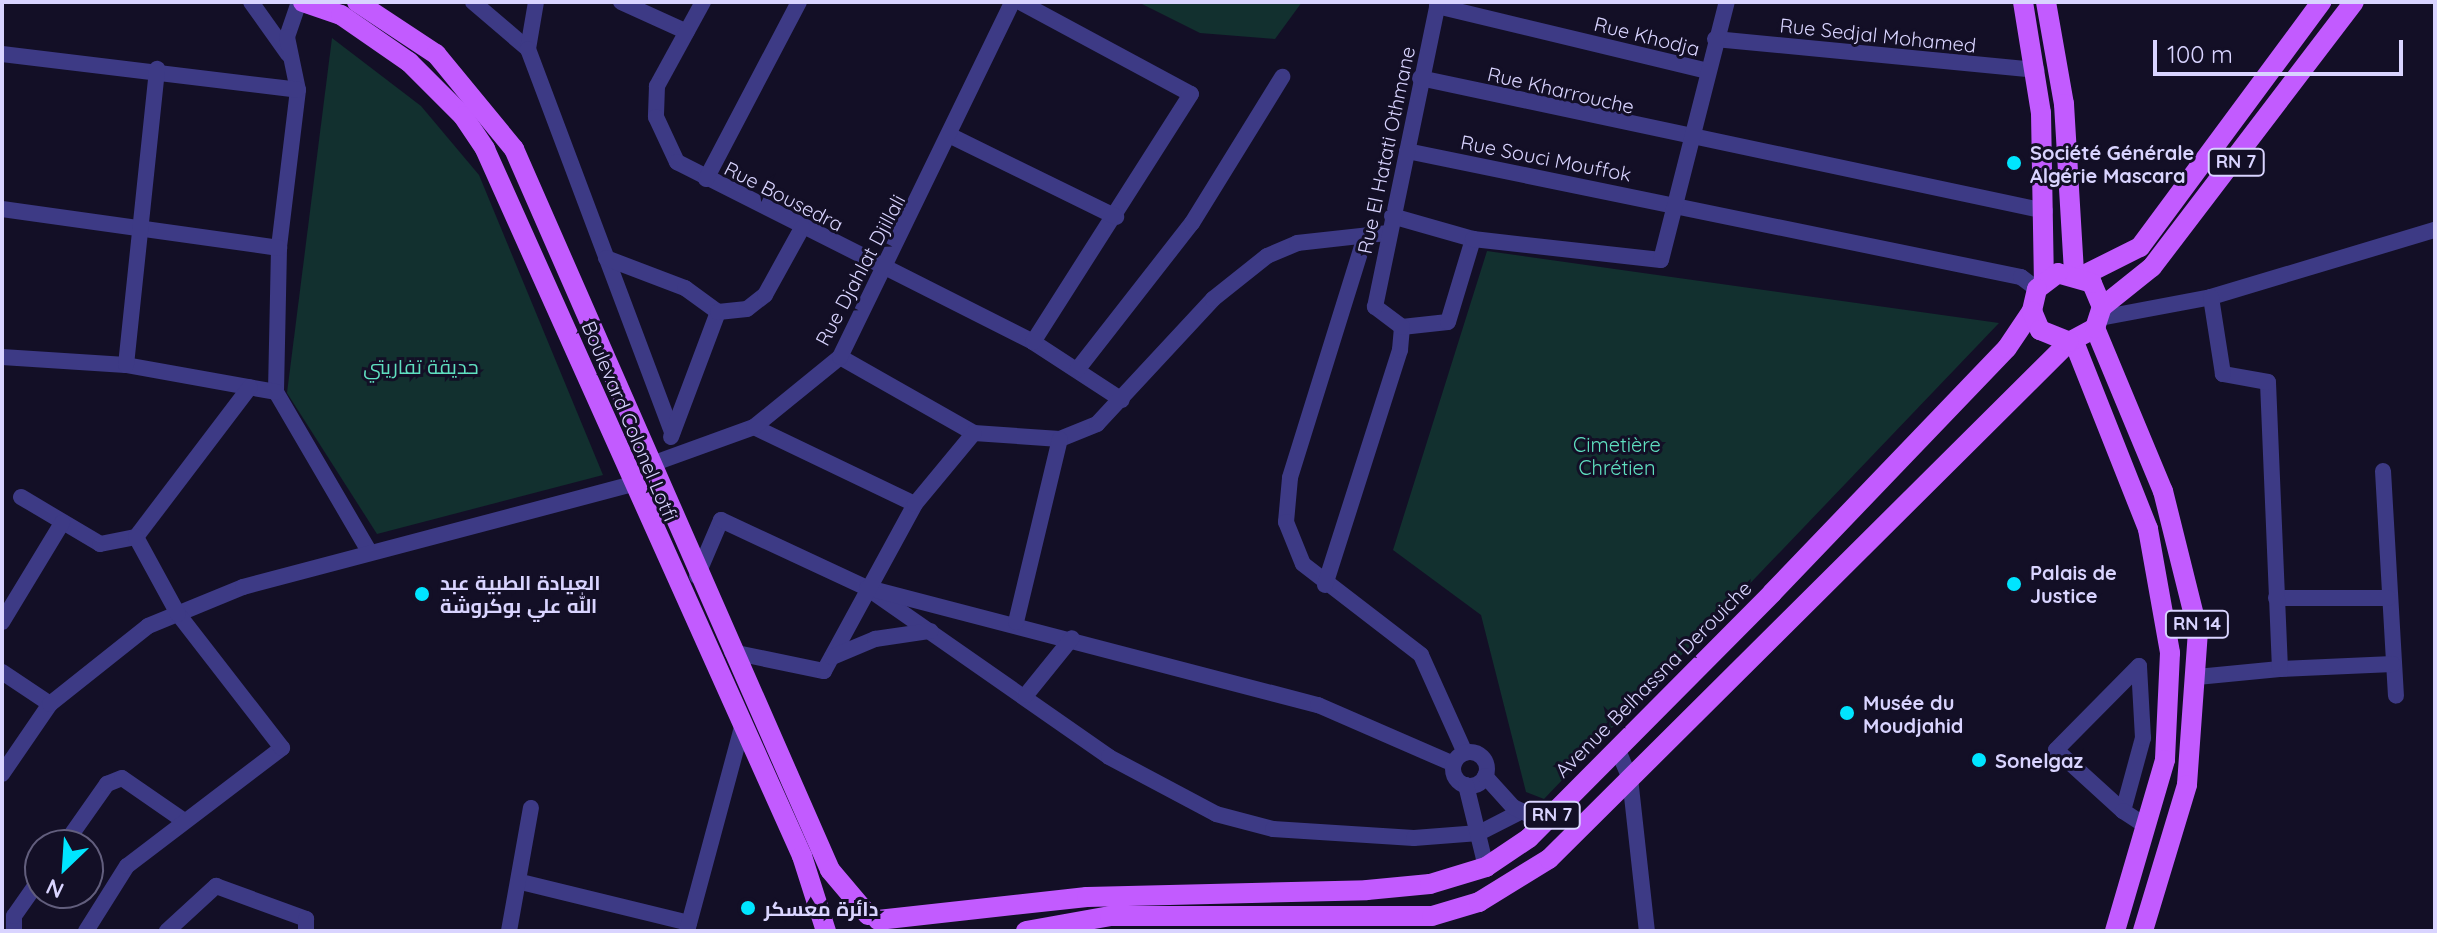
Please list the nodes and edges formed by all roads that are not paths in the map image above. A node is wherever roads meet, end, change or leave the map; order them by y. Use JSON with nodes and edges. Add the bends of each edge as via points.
{"nodes":[{"id":1,"x":251,"y":2,"type":"edge"},
{"id":2,"x":301,"y":2,"type":"edge"},
{"id":3,"x":357,"y":2,"type":"edge"},
{"id":4,"x":473,"y":2,"type":"edge"},
{"id":5,"x":536,"y":2,"type":"edge"},
{"id":6,"x":621,"y":2,"type":"edge"},
{"id":7,"x":703,"y":2,"type":"edge"},
{"id":8,"x":799,"y":2,"type":"edge"},
{"id":9,"x":1012,"y":2,"type":"edge"},
{"id":10,"x":1020,"y":2,"type":"edge"},
{"id":11,"x":1726,"y":2,"type":"edge"},
{"id":12,"x":2023,"y":2,"type":"edge"},
{"id":13,"x":2046,"y":2,"type":"edge"},
{"id":14,"x":2321,"y":2,"type":"edge"},
{"id":15,"x":2354,"y":2,"type":"edge"},
{"id":16,"x":1438,"y":4,"type":"edge"},
{"id":17,"x":687,"y":32,"type":"junction"},
{"id":18,"x":1715,"y":39,"type":"junction"},
{"id":19,"x":528,"y":49,"type":"junction"},
{"id":20,"x":2,"y":54,"type":"edge"},
{"id":21,"x":290,"y":55,"type":"junction"},
{"id":22,"x":157,"y":69,"type":"junction"},
{"id":23,"x":2037,"y":70,"type":"junction"},
{"id":24,"x":1708,"y":71,"type":"junction"},
{"id":25,"x":1282,"y":77,"type":"dead end"},
{"id":26,"x":1420,"y":78,"type":"junction"},
{"id":27,"x":298,"y":90,"type":"junction"},
{"id":28,"x":951,"y":136,"type":"junction"},
{"id":29,"x":1693,"y":137,"type":"junction"},
{"id":30,"x":1407,"y":151,"type":"junction"},
{"id":31,"x":706,"y":179,"type":"junction"},
{"id":32,"x":1678,"y":204,"type":"junction"},
{"id":33,"x":2,"y":209,"type":"edge"},
{"id":34,"x":2045,"y":211,"type":"junction"},
{"id":35,"x":1392,"y":216,"type":"junction"},
{"id":36,"x":1116,"y":217,"type":"junction"},
{"id":37,"x":138,"y":226,"type":"junction"},
{"id":38,"x":802,"y":228,"type":"junction"},
{"id":39,"x":2435,"y":230,"type":"edge"},
{"id":40,"x":1388,"y":233,"type":"junction"},
{"id":41,"x":1473,"y":239,"type":"junction"},
{"id":42,"x":1364,"y":240,"type":"junction"},
{"id":43,"x":279,"y":248,"type":"junction"},
{"id":44,"x":606,"y":258,"type":"junction"},
{"id":45,"x":885,"y":270,"type":"junction"},
{"id":46,"x":2078,"y":274,"type":"junction"},
{"id":47,"x":2040,"y":285,"type":"junction"},
{"id":48,"x":2211,"y":297,"type":"junction"},
{"id":49,"x":2032,"y":311,"type":"junction"},
{"id":50,"x":718,"y":312,"type":"junction"},
{"id":51,"x":2099,"y":318,"type":"junction"},
{"id":52,"x":1402,"y":327,"type":"junction"},
{"id":53,"x":1033,"y":342,"type":"junction"},
{"id":54,"x":2071,"y":342,"type":"junction"},
{"id":55,"x":2,"y":357,"type":"edge"},
{"id":56,"x":840,"y":357,"type":"junction"},
{"id":57,"x":126,"y":365,"type":"junction"},
{"id":58,"x":1077,"y":370,"type":"junction"},
{"id":59,"x":250,"y":387,"type":"junction"},
{"id":60,"x":276,"y":392,"type":"junction"},
{"id":61,"x":1122,"y":400,"type":"junction"},
{"id":62,"x":754,"y":427,"type":"junction"},
{"id":63,"x":672,"y":433,"type":"junction"},
{"id":64,"x":974,"y":433,"type":"junction"},
{"id":65,"x":1060,"y":439,"type":"junction"},
{"id":66,"x":656,"y":461,"type":"junction"},
{"id":67,"x":2383,"y":471,"type":"dead end"},
{"id":68,"x":630,"y":485,"type":"junction"},
{"id":69,"x":21,"y":497,"type":"dead end"},
{"id":70,"x":915,"y":504,"type":"junction"},
{"id":71,"x":62,"y":523,"type":"junction"},
{"id":72,"x":136,"y":537,"type":"junction"},
{"id":73,"x":370,"y":553,"type":"junction"},
{"id":74,"x":697,"y":576,"type":"junction"},
{"id":75,"x":1325,"y":585,"type":"junction"},
{"id":76,"x":867,"y":588,"type":"junction"},
{"id":77,"x":2276,"y":598,"type":"junction"},
{"id":78,"x":2388,"y":598,"type":"junction"},
{"id":79,"x":178,"y":614,"type":"junction"},
{"id":80,"x":2,"y":622,"type":"edge"},
{"id":81,"x":1016,"y":622,"type":"junction"},
{"id":82,"x":930,"y":631,"type":"junction"},
{"id":83,"x":1072,"y":638,"type":"junction"},
{"id":84,"x":732,"y":652,"type":"junction"},
{"id":85,"x":831,"y":658,"type":"junction"},
{"id":86,"x":2393,"y":664,"type":"junction"},
{"id":87,"x":2280,"y":669,"type":"junction"},
{"id":88,"x":2,"y":672,"type":"edge"},
{"id":89,"x":2197,"y":677,"type":"junction"},
{"id":90,"x":1026,"y":695,"type":"junction"},
{"id":91,"x":2396,"y":696,"type":"dead end"},
{"id":92,"x":50,"y":704,"type":"junction"},
{"id":93,"x":742,"y":727,"type":"junction"},
{"id":94,"x":1617,"y":748,"type":"junction"},
{"id":95,"x":1460,"y":758,"type":"junction"},
{"id":96,"x":2,"y":774,"type":"edge"},
{"id":97,"x":1485,"y":776,"type":"junction"},
{"id":98,"x":1630,"y":778,"type":"junction"},
{"id":99,"x":1466,"y":785,"type":"junction"},
{"id":100,"x":531,"y":808,"type":"dead end"},
{"id":101,"x":1522,"y":811,"type":"junction"},
{"id":102,"x":2123,"y":811,"type":"junction"},
{"id":103,"x":184,"y":821,"type":"junction"},
{"id":104,"x":1545,"y":822,"type":"junction"},
{"id":105,"x":2146,"y":826,"type":"junction"},
{"id":106,"x":75,"y":829,"type":"edge"},
{"id":107,"x":1479,"y":833,"type":"junction"},
{"id":108,"x":1486,"y":867,"type":"junction"},
{"id":109,"x":521,"y":882,"type":"junction"},
{"id":110,"x":24,"y":902,"type":"edge"},
{"id":111,"x":878,"y":922,"type":"edge"},
{"id":112,"x":1367,"y":924,"type":"edge"},
{"id":113,"x":1433,"y":924,"type":"edge"},
{"id":114,"x":688,"y":927,"type":"edge"},
{"id":115,"x":14,"y":931,"type":"edge"},
{"id":116,"x":86,"y":931,"type":"edge"},
{"id":117,"x":167,"y":931,"type":"edge"},
{"id":118,"x":306,"y":931,"type":"edge"},
{"id":119,"x":509,"y":931,"type":"edge"},
{"id":120,"x":828,"y":931,"type":"edge"},
{"id":121,"x":1026,"y":931,"type":"edge"},
{"id":122,"x":1647,"y":931,"type":"edge"},
{"id":123,"x":2115,"y":931,"type":"edge"},
{"id":124,"x":2143,"y":931,"type":"edge"}],
"edges":[{"from":1,"to":21,"type":"street"},
{"from":2,"to":21,"type":"street","via":[[289,16]]},
{"from":2,"to":68,"type":"main road","name":"Boulevard Colonel Lotfi","via":[[373,35],[463,116],[525,236]]},
{"from":3,"to":66,"type":"main road","name":"Boulevard Colonel Lotfi","via":[[436,54],[514,149]]},
{"from":4,"to":19,"type":"street"},
{"from":5,"to":19,"type":"street"},
{"from":6,"to":17,"type":"street"},
{"from":7,"to":17,"type":"street"},
{"from":8,"to":31,"type":"street"},
{"from":9,"to":28,"type":"street","name":"Rue Djahlat Djillali"},
{"from":10,"to":36,"type":"street","via":[[1191,94]]},
{"from":11,"to":18,"type":"street"},
{"from":12,"to":23,"type":"main road"},
{"from":13,"to":46,"type":"main road","via":[[2064,104]]},
{"from":14,"to":46,"type":"main road","number":"RN 7","via":[[2140,247]]},
{"from":15,"to":51,"type":"main road","number":"RN 7","via":[[2152,267]]},
{"from":16,"to":24,"type":"street","name":"Rue Khodja"},
{"from":16,"to":26,"type":"street","name":"Rue El Hatati Othmane"},
{"from":17,"to":31,"type":"street","name":"Rue Bousedra","via":[[657,86],[656,117],[677,162]]},
{"from":18,"to":23,"type":"street","name":"Rue Sedjal Mohamed"},
{"from":18,"to":24,"type":"street"},
{"from":19,"to":44,"type":"street"},
{"from":20,"to":22,"type":"street"},
{"from":21,"to":27,"type":"street"},
{"from":22,"to":27,"type":"street"},
{"from":22,"to":37,"type":"street"},
{"from":23,"to":34,"type":"main road"},
{"from":24,"to":29,"type":"street"},
{"from":25,"to":58,"type":"street","via":[[1192,223]]},
{"from":26,"to":29,"type":"street","name":"Rue Kharrouche"},
{"from":26,"to":30,"type":"street","name":"Rue El Hatati Othmane"},
{"from":27,"to":43,"type":"street"},
{"from":28,"to":36,"type":"street"},
{"from":28,"to":45,"type":"street","name":"Rue Djahlat Djillali"},
{"from":29,"to":32,"type":"street"},
{"from":29,"to":34,"type":"street","name":"Rue Kharrouche"},
{"from":30,"to":32,"type":"street","name":"Rue Souci Mouffok"},
{"from":30,"to":35,"type":"street","name":"Rue El Hatati Othmane"},
{"from":31,"to":38,"type":"street","name":"Rue Bousedra"},
{"from":32,"to":41,"type":"street","via":[[1666,252],[1653,264]]},
{"from":32,"to":47,"type":"street","name":"Rue Souci Mouffok"},
{"from":33,"to":37,"type":"street"},
{"from":34,"to":47,"type":"main road"},
{"from":35,"to":40,"type":"street","name":"Rue El Hatati Othmane"},
{"from":35,"to":41,"type":"street"},
{"from":36,"to":53,"type":"street"},
{"from":37,"to":43,"type":"street"},
{"from":37,"to":57,"type":"street"},
{"from":38,"to":45,"type":"street","name":"Rue Bousedra"},
{"from":38,"to":50,"type":"street","via":[[765,295],[747,309]]},
{"from":39,"to":48,"type":"street"},
{"from":40,"to":42,"type":"street"},
{"from":40,"to":52,"type":"street","name":"Rue El Hatati Othmane","via":[[1375,307]]},
{"from":41,"to":52,"type":"street","via":[[1448,322]]},
{"from":42,"to":61,"type":"street","via":[[1297,243],[1267,256],[1213,299]]},
{"from":42,"to":75,"type":"street","via":[[1290,478],[1286,522],[1303,564]]},
{"from":43,"to":60,"type":"street"},
{"from":44,"to":50,"type":"street","via":[[685,288]]},
{"from":44,"to":63,"type":"street"},
{"from":45,"to":53,"type":"street","name":"Rue Bousedra"},
{"from":45,"to":56,"type":"street","name":"Rue Djahlat Djillali"},
{"from":46,"to":47,"type":"main road"},
{"from":46,"to":51,"type":"main road"},
{"from":47,"to":49,"type":"main road"},
{"from":48,"to":51,"type":"street"},
{"from":48,"to":77,"type":"street","via":[[2223,374],[2268,382]]},
{"from":49,"to":54,"type":"main road","via":[[2040,330]]},
{"from":49,"to":94,"type":"main road","name":"Avenue Belhassna Derouiche","number":"RN 7","via":[[1997,359]]},
{"from":50,"to":63,"type":"street"},
{"from":51,"to":54,"type":"main road"},
{"from":51,"to":89,"type":"main road","number":"RN 14","via":[[2188,571]]},
{"from":52,"to":75,"type":"street"},
{"from":53,"to":58,"type":"street","name":"Rue Bousedra"},
{"from":54,"to":98,"type":"main road","number":"RN 7"},
{"from":54,"to":105,"type":"main road","number":"RN 14","via":[[2148,529],[2165,607],[2169,729]]},
{"from":55,"to":57,"type":"street"},
{"from":56,"to":62,"type":"street","name":"Rue Djahlat Djillali"},
{"from":56,"to":64,"type":"street"},
{"from":57,"to":59,"type":"street"},
{"from":58,"to":61,"type":"street","name":"Rue Bousedra"},
{"from":59,"to":60,"type":"street"},
{"from":59,"to":72,"type":"street"},
{"from":60,"to":73,"type":"street"},
{"from":61,"to":65,"type":"street","via":[[1097,424]]},
{"from":62,"to":66,"type":"street","name":"Rue Djahlat Djillali"},
{"from":62,"to":70,"type":"street"},
{"from":63,"to":66,"type":"street"},
{"from":64,"to":65,"type":"street"},
{"from":64,"to":70,"type":"street"},
{"from":65,"to":81,"type":"street"},
{"from":66,"to":74,"type":"main road","name":"Boulevard Colonel Lotfi"},
{"from":67,"to":78,"type":"street"},
{"from":68,"to":73,"type":"street"},
{"from":68,"to":93,"type":"main road","name":"Boulevard Colonel Lotfi"},
{"from":69,"to":71,"type":"street"},
{"from":70,"to":76,"type":"street"},
{"from":71,"to":72,"type":"street","via":[[111,546]]},
{"from":71,"to":80,"type":"street"},
{"from":72,"to":79,"type":"street"},
{"from":73,"to":79,"type":"street","via":[[243,587]]},
{"from":74,"to":76,"type":"street","via":[[721,520]]},
{"from":74,"to":84,"type":"main road","name":"Boulevard Colonel Lotfi"},
{"from":75,"to":95,"type":"street","via":[[1421,655]]},
{"from":76,"to":81,"type":"street"},
{"from":76,"to":82,"type":"street"},
{"from":76,"to":85,"type":"street"},
{"from":77,"to":78,"type":"street"},
{"from":77,"to":87,"type":"street"},
{"from":78,"to":86,"type":"street"},
{"from":79,"to":92,"type":"street","via":[[115,649]]},
{"from":79,"to":103,"type":"street","via":[[282,748]]},
{"from":81,"to":83,"type":"street"},
{"from":82,"to":85,"type":"street","via":[[875,639]]},
{"from":82,"to":90,"type":"street"},
{"from":83,"to":90,"type":"street"},
{"from":83,"to":95,"type":"street","via":[[1318,705]]},
{"from":84,"to":85,"type":"street","via":[[824,671]]},
{"from":84,"to":111,"type":"main road","name":"Boulevard Colonel Lotfi","via":[[830,870]]},
{"from":86,"to":87,"type":"street"},
{"from":86,"to":91,"type":"street"},
{"from":87,"to":89,"type":"street"},
{"from":88,"to":92,"type":"street"},
{"from":89,"to":124,"type":"main road","number":"RN 14","via":[[2187,785]]},
{"from":90,"to":107,"type":"street","via":[[1146,780],[1216,814],[1273,829],[1414,838]]},
{"from":92,"to":96,"type":"street"},
{"from":93,"to":114,"type":"street"},
{"from":93,"to":120,"type":"main road","name":"Boulevard Colonel Lotfi","via":[[802,856]]},
{"from":94,"to":98,"type":"street"},
{"from":94,"to":104,"type":"main road","name":"Avenue Belhassna Derouiche","number":"RN 7"},
{"from":95,"to":97,"type":"street","via":[[1481,756]]},
{"from":95,"to":99,"type":"street"},
{"from":97,"to":99,"type":"street"},
{"from":97,"to":101,"type":"street"},
{"from":98,"to":113,"type":"main road","number":"RN 7","via":[[1549,859]]},
{"from":98,"to":122,"type":"street"},
{"from":99,"to":107,"type":"street"},
{"from":100,"to":109,"type":"street"},
{"from":101,"to":104,"type":"street"},
{"from":101,"to":107,"type":"street"},
{"from":102,"to":102,"type":"street","via":[[2056,750],[2139,666],[2143,738]]},
{"from":102,"to":105,"type":"street"},
{"from":103,"to":106,"type":"street","via":[[122,778],[107,784]]},
{"from":103,"to":116,"type":"street","via":[[127,866]]},
{"from":104,"to":108,"type":"main road","name":"Avenue Belhassna Derouiche","number":"RN 7"},
{"from":105,"to":123,"type":"main road","number":"RN 14"},
{"from":107,"to":108,"type":"street"},
{"from":108,"to":111,"type":"main road","name":"Avenue Belhassna Derouiche","number":"RN 7","via":[[1430,884],[1367,890],[1087,897]]},
{"from":109,"to":114,"type":"street"},
{"from":109,"to":119,"type":"street"},
{"from":110,"to":115,"type":"street","via":[[14,916]]},
{"from":111,"to":120,"type":"main road","name":"Avenue Belhassna Derouiche","via":[[844,918]]},
{"from":112,"to":113,"type":"main road","number":"RN 7"},
{"from":112,"to":121,"type":"main road","number":"RN 7","via":[[1110,916]]},
{"from":117,"to":118,"type":"street","via":[[216,886],[306,919]]}]}
